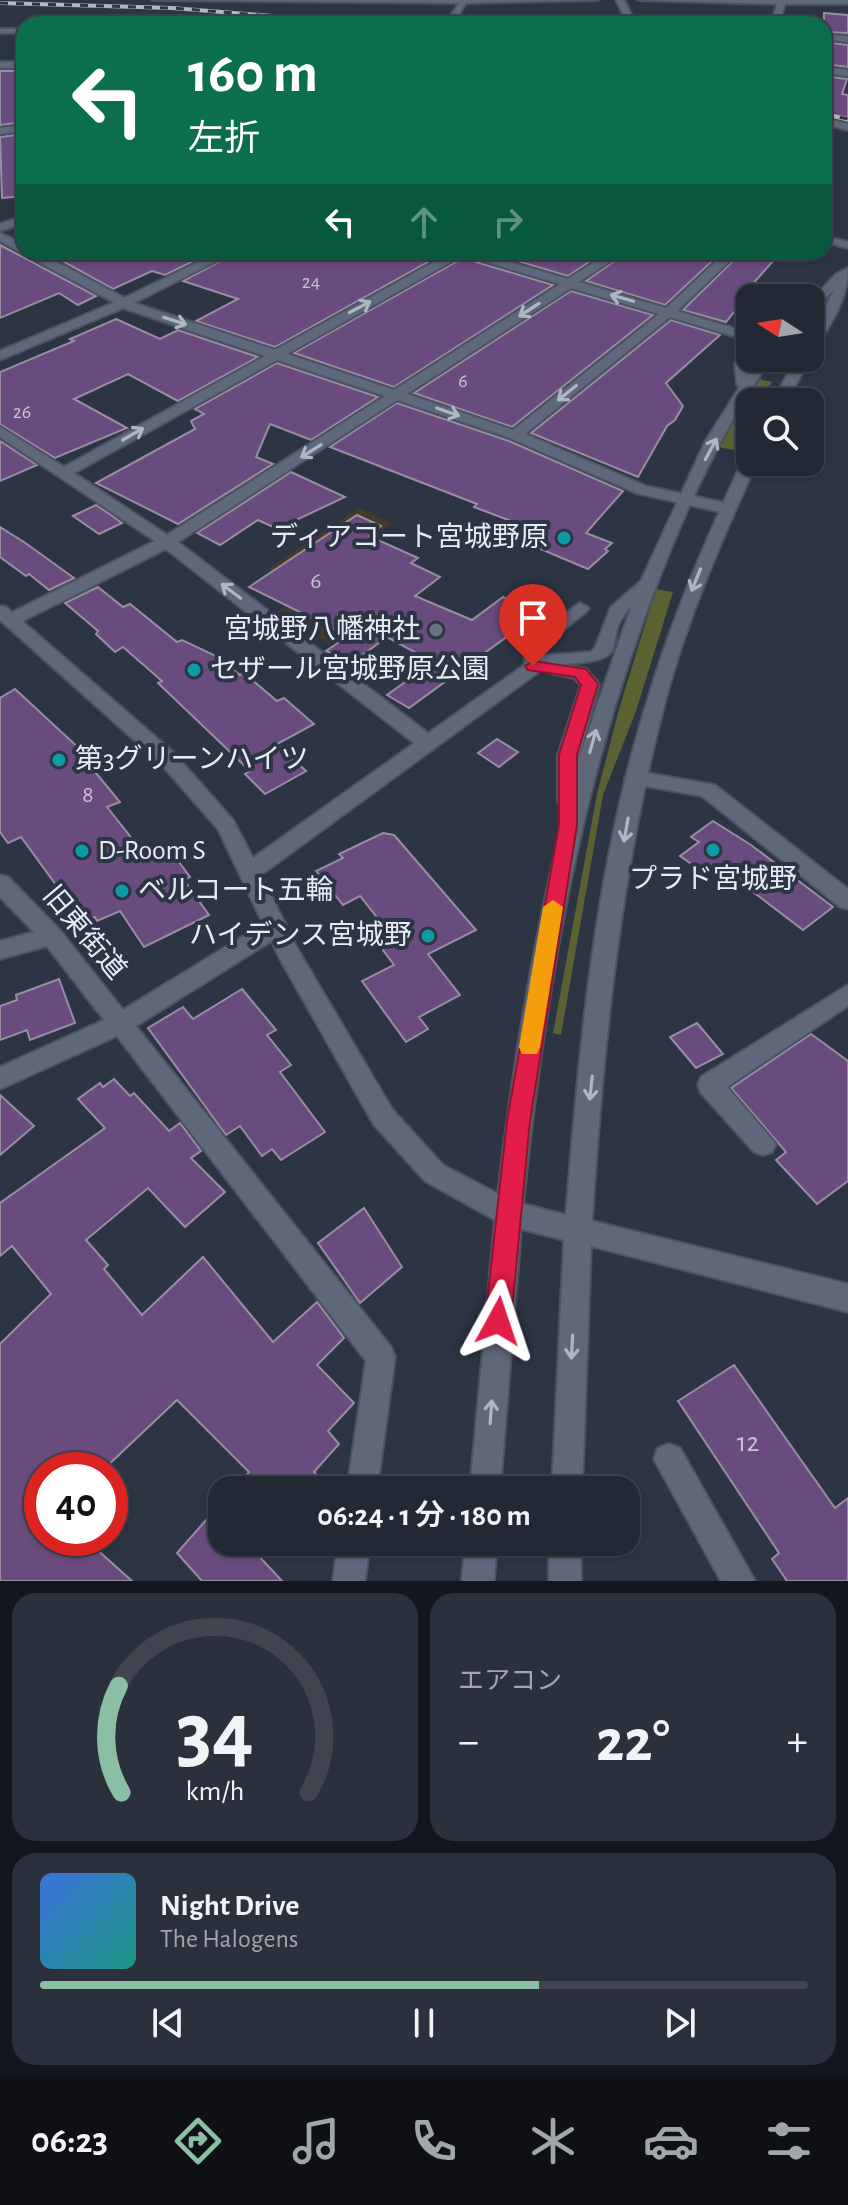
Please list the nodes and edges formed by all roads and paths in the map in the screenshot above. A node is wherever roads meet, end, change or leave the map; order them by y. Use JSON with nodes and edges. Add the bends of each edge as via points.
{"nodes":[{"id":1,"x":156,"y":0,"type":"edge"},
{"id":2,"x":594,"y":0,"type":"edge"},
{"id":3,"x":642,"y":0,"type":"edge"},
{"id":4,"x":276,"y":1,"type":"edge"},
{"id":5,"x":782,"y":1,"type":"edge"},
{"id":6,"x":463,"y":2,"type":"edge"},
{"id":7,"x":848,"y":2,"type":"edge"},
{"id":8,"x":2,"y":31,"type":"edge"},
{"id":9,"x":0,"y":41,"type":"edge"},
{"id":10,"x":44,"y":260,"type":"edge"},
{"id":11,"x":53,"y":260,"type":"edge"},
{"id":12,"x":212,"y":260,"type":"edge"},
{"id":13,"x":447,"y":260,"type":"edge"},
{"id":14,"x":490,"y":260,"type":"edge"},
{"id":15,"x":606,"y":260,"type":"edge"},
{"id":16,"x":724,"y":260,"type":"edge"},
{"id":17,"x":48,"y":262,"type":"junction"},
{"id":18,"x":848,"y":271,"type":"edge"},
{"id":19,"x":571,"y":283,"type":"junction"},
{"id":20,"x":824,"y":295,"type":"edge"},
{"id":21,"x":124,"y":303,"type":"junction"},
{"id":22,"x":670,"y":311,"type":"junction"},
{"id":23,"x":824,"y":324,"type":"edge"},
{"id":24,"x":736,"y":332,"type":"edge"},
{"id":25,"x":275,"y":354,"type":"junction"},
{"id":26,"x":0,"y":356,"type":"edge"},
{"id":27,"x":743,"y":372,"type":"edge"},
{"id":28,"x":754,"y":372,"type":"edge"},
{"id":29,"x":744,"y":385,"type":"junction"},
{"id":30,"x":399,"y":395,"type":"junction"},
{"id":31,"x":0,"y":431,"type":"edge"},
{"id":32,"x":515,"y":435,"type":"junction"},
{"id":33,"x":65,"y":472,"type":"junction"},
{"id":34,"x":742,"y":476,"type":"edge"},
{"id":35,"x":684,"y":499,"type":"junction"},
{"id":36,"x":725,"y":508,"type":"junction"},
{"id":37,"x":167,"y":542,"type":"junction"},
{"id":38,"x":646,"y":584,"type":"junction"},
{"id":39,"x":580,"y":608,"type":"dead end"},
{"id":40,"x":6,"y":615,"type":"edge"},
{"id":41,"x":533,"y":666,"type":"junction"},
{"id":42,"x":426,"y":742,"type":"junction"},
{"id":43,"x":635,"y":778,"type":"junction"},
{"id":44,"x":568,"y":825,"type":"junction"},
{"id":45,"x":249,"y":872,"type":"junction"},
{"id":46,"x":0,"y":883,"type":"edge"},
{"id":47,"x":848,"y":901,"type":"edge"},
{"id":48,"x":276,"y":927,"type":"junction"},
{"id":49,"x":52,"y":936,"type":"junction"},
{"id":50,"x":0,"y":950,"type":"edge"},
{"id":51,"x":848,"y":994,"type":"edge"},
{"id":52,"x":120,"y":1024,"type":"junction"},
{"id":53,"x":0,"y":1078,"type":"edge"},
{"id":54,"x":763,"y":1144,"type":"dead end"},
{"id":55,"x":508,"y":1213,"type":"junction"},
{"id":56,"x":580,"y":1229,"type":"junction"},
{"id":57,"x":848,"y":1298,"type":"edge"},
{"id":58,"x":669,"y":1459,"type":"dead end"},
{"id":59,"x":364,"y":1476,"type":"edge"},
{"id":60,"x":486,"y":1476,"type":"edge"},
{"id":61,"x":568,"y":1476,"type":"edge"},
{"id":62,"x":352,"y":1556,"type":"edge"},
{"id":63,"x":480,"y":1556,"type":"edge"},
{"id":64,"x":565,"y":1556,"type":"edge"},
{"id":65,"x":349,"y":1581,"type":"edge"},
{"id":66,"x":478,"y":1581,"type":"edge"},
{"id":67,"x":565,"y":1581,"type":"edge"},
{"id":68,"x":739,"y":1581,"type":"edge"}],
"edges":[{"from":1,"to":4,"type":"street"},
{"from":2,"to":6,"type":"street"},
{"from":3,"to":5,"type":"street"},
{"from":4,"to":6,"type":"street"},
{"from":5,"to":7,"type":"street"},
{"from":8,"to":9,"type":"street"},
{"from":10,"to":17,"type":"street"},
{"from":11,"to":17,"type":"street"},
{"from":12,"to":21,"type":"street"},
{"from":25,"to":13,"type":"street","one_way":true},
{"from":14,"to":19,"type":"street"},
{"from":15,"to":19,"type":"street"},
{"from":16,"to":22,"type":"street"},
{"from":17,"to":21,"type":"street"},
{"from":18,"to":20,"type":"street"},
{"from":18,"to":23,"type":"street"},
{"from":22,"to":19,"type":"street","one_way":true},
{"from":19,"to":30,"type":"street","one_way":true},
{"from":21,"to":25,"type":"street","one_way":true},
{"from":21,"to":26,"type":"street"},
{"from":22,"to":24,"type":"street"},
{"from":22,"to":32,"type":"street","one_way":true},
{"from":25,"to":30,"type":"street"},
{"from":33,"to":25,"type":"street","one_way":true},
{"from":27,"to":29,"type":"street"},
{"from":28,"to":29,"type":"street"},
{"from":35,"to":29,"type":"street","one_way":true},
{"from":30,"to":32,"type":"street","one_way":true},
{"from":30,"to":37,"type":"street","one_way":true},
{"from":31,"to":33,"type":"street"},
{"from":32,"to":35,"type":"street","via":[[641,490]]},
{"from":33,"to":37,"type":"street"},
{"from":34,"to":36,"type":"street"},
{"from":35,"to":36,"type":"street"},
{"from":35,"to":38,"type":"street"},
{"from":36,"to":43,"type":"street","one_way":true,"via":[[687,603]]},
{"from":37,"to":40,"type":"street"},
{"from":42,"to":37,"type":"street","one_way":true},
{"from":38,"to":41,"type":"street","via":[[617,611],[596,657],[543,660]]},
{"from":44,"to":38,"type":"street","one_way":true},
{"from":39,"to":41,"type":"street","via":[[533,645]]},
{"from":40,"to":45,"type":"street","via":[[167,758],[226,825]]},
{"from":41,"to":42,"type":"street"},
{"from":41,"to":44,"type":"street","via":[[580,673],[590,684],[568,755]]},
{"from":42,"to":45,"type":"street"},
{"from":43,"to":47,"type":"street","via":[[708,790]]},
{"from":43,"to":56,"type":"street","one_way":true,"via":[[600,998]]},
{"from":44,"to":55,"type":"street","via":[[537,995]]},
{"from":45,"to":48,"type":"street"},
{"from":46,"to":49,"type":"street","name":"旧東街道"},
{"from":48,"to":52,"type":"street"},
{"from":48,"to":55,"type":"street","via":[[383,1117],[434,1173]]},
{"from":49,"to":50,"type":"street"},
{"from":49,"to":52,"type":"street","name":"旧東街道"},
{"from":51,"to":54,"type":"street","via":[[710,1085]]},
{"from":52,"to":53,"type":"street"},
{"from":52,"to":59,"type":"street","name":"旧東街道","via":[[381,1357]]},
{"from":55,"to":56,"type":"street"},
{"from":60,"to":55,"type":"street","one_way":true},
{"from":56,"to":57,"type":"street"},
{"from":56,"to":61,"type":"street","one_way":true},
{"from":58,"to":68,"type":"street"},
{"from":62,"to":65,"type":"street"},
{"from":63,"to":66,"type":"street"},
{"from":64,"to":67,"type":"street"}]}
